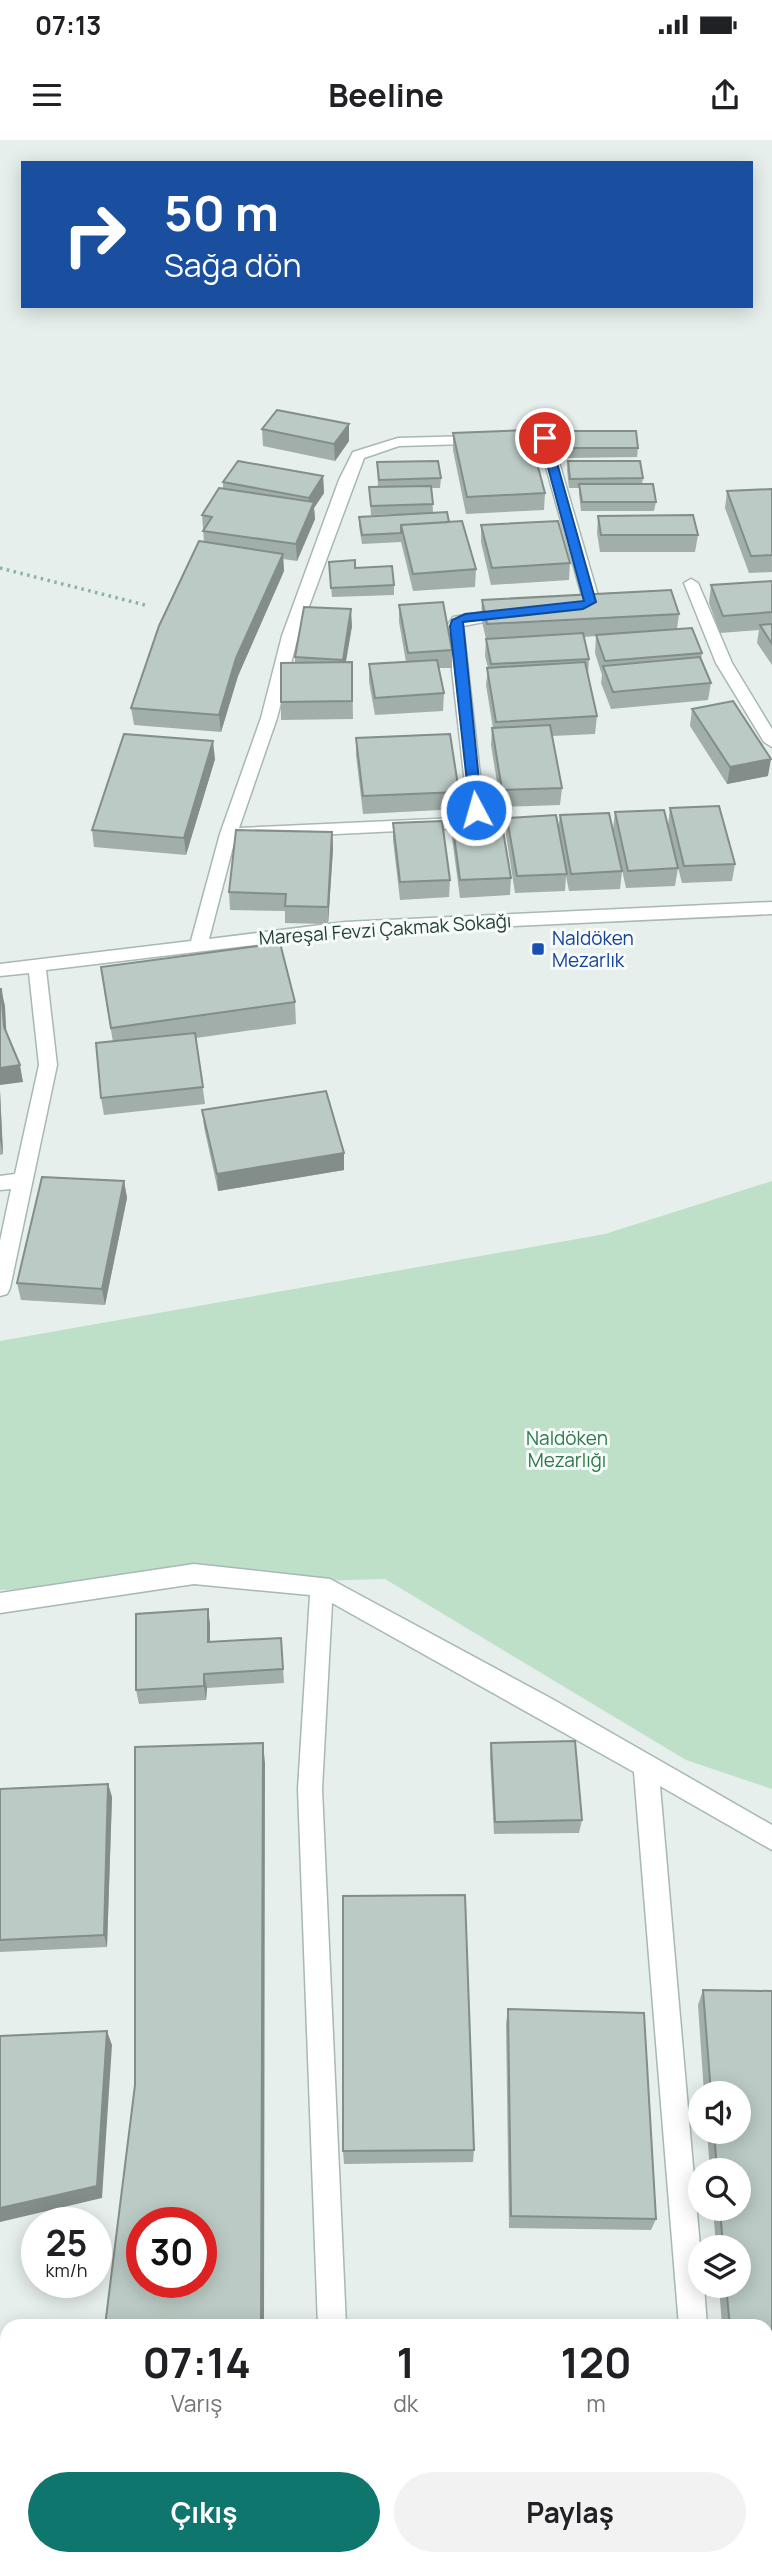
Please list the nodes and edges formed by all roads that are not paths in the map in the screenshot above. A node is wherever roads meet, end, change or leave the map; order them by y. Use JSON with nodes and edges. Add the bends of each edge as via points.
{"nodes":[{"id":1,"x":691,"y":583,"type":"dead end"},
{"id":2,"x":557,"y":608,"type":"edge"},
{"id":3,"x":530,"y":611,"type":"edge"},
{"id":4,"x":772,"y":742,"type":"edge"},
{"id":5,"x":228,"y":834,"type":"junction"},
{"id":6,"x":772,"y":908,"type":"edge"},
{"id":7,"x":199,"y":943,"type":"junction"},
{"id":8,"x":37,"y":966,"type":"junction"},
{"id":9,"x":0,"y":970,"type":"edge"},
{"id":10,"x":23,"y":1180,"type":"junction"},
{"id":11,"x":0,"y":1183,"type":"edge"},
{"id":12,"x":0,"y":1288,"type":"edge"},
{"id":13,"x":322,"y":1586,"type":"junction"},
{"id":14,"x":0,"y":1603,"type":"edge"},
{"id":15,"x":646,"y":1766,"type":"junction"},
{"id":16,"x":772,"y":1838,"type":"edge"},
{"id":17,"x":332,"y":2319,"type":"edge"},
{"id":18,"x":691,"y":2319,"type":"edge"}],
"edges":[{"from":1,"to":4,"type":"street","via":[[724,663]]},
{"from":2,"to":5,"type":"street","via":[[583,606],[590,596],[545,438],[398,442],[358,455],[290,636],[269,718]]},
{"from":3,"to":5,"type":"street","via":[[465,617],[455,626],[476,810],[471,818],[460,823]]},
{"from":5,"to":7,"type":"street"},
{"from":6,"to":7,"type":"street","name":"Mareşal Fevzi Çakmak Sokağı","via":[[345,929]]},
{"from":7,"to":8,"type":"street","name":"Mareşal Fevzi Çakmak Sokağı"},
{"from":8,"to":9,"type":"street","name":"Mareşal Fevzi Çakmak Sokağı"},
{"from":8,"to":10,"type":"street","via":[[48,1065]]},
{"from":10,"to":11,"type":"street"},
{"from":10,"to":12,"type":"street"},
{"from":13,"to":14,"type":"street","via":[[194,1574]]},
{"from":13,"to":15,"type":"street"},
{"from":13,"to":17,"type":"street","via":[[310,1789]]},
{"from":15,"to":16,"type":"street"},
{"from":15,"to":18,"type":"street"}]}
